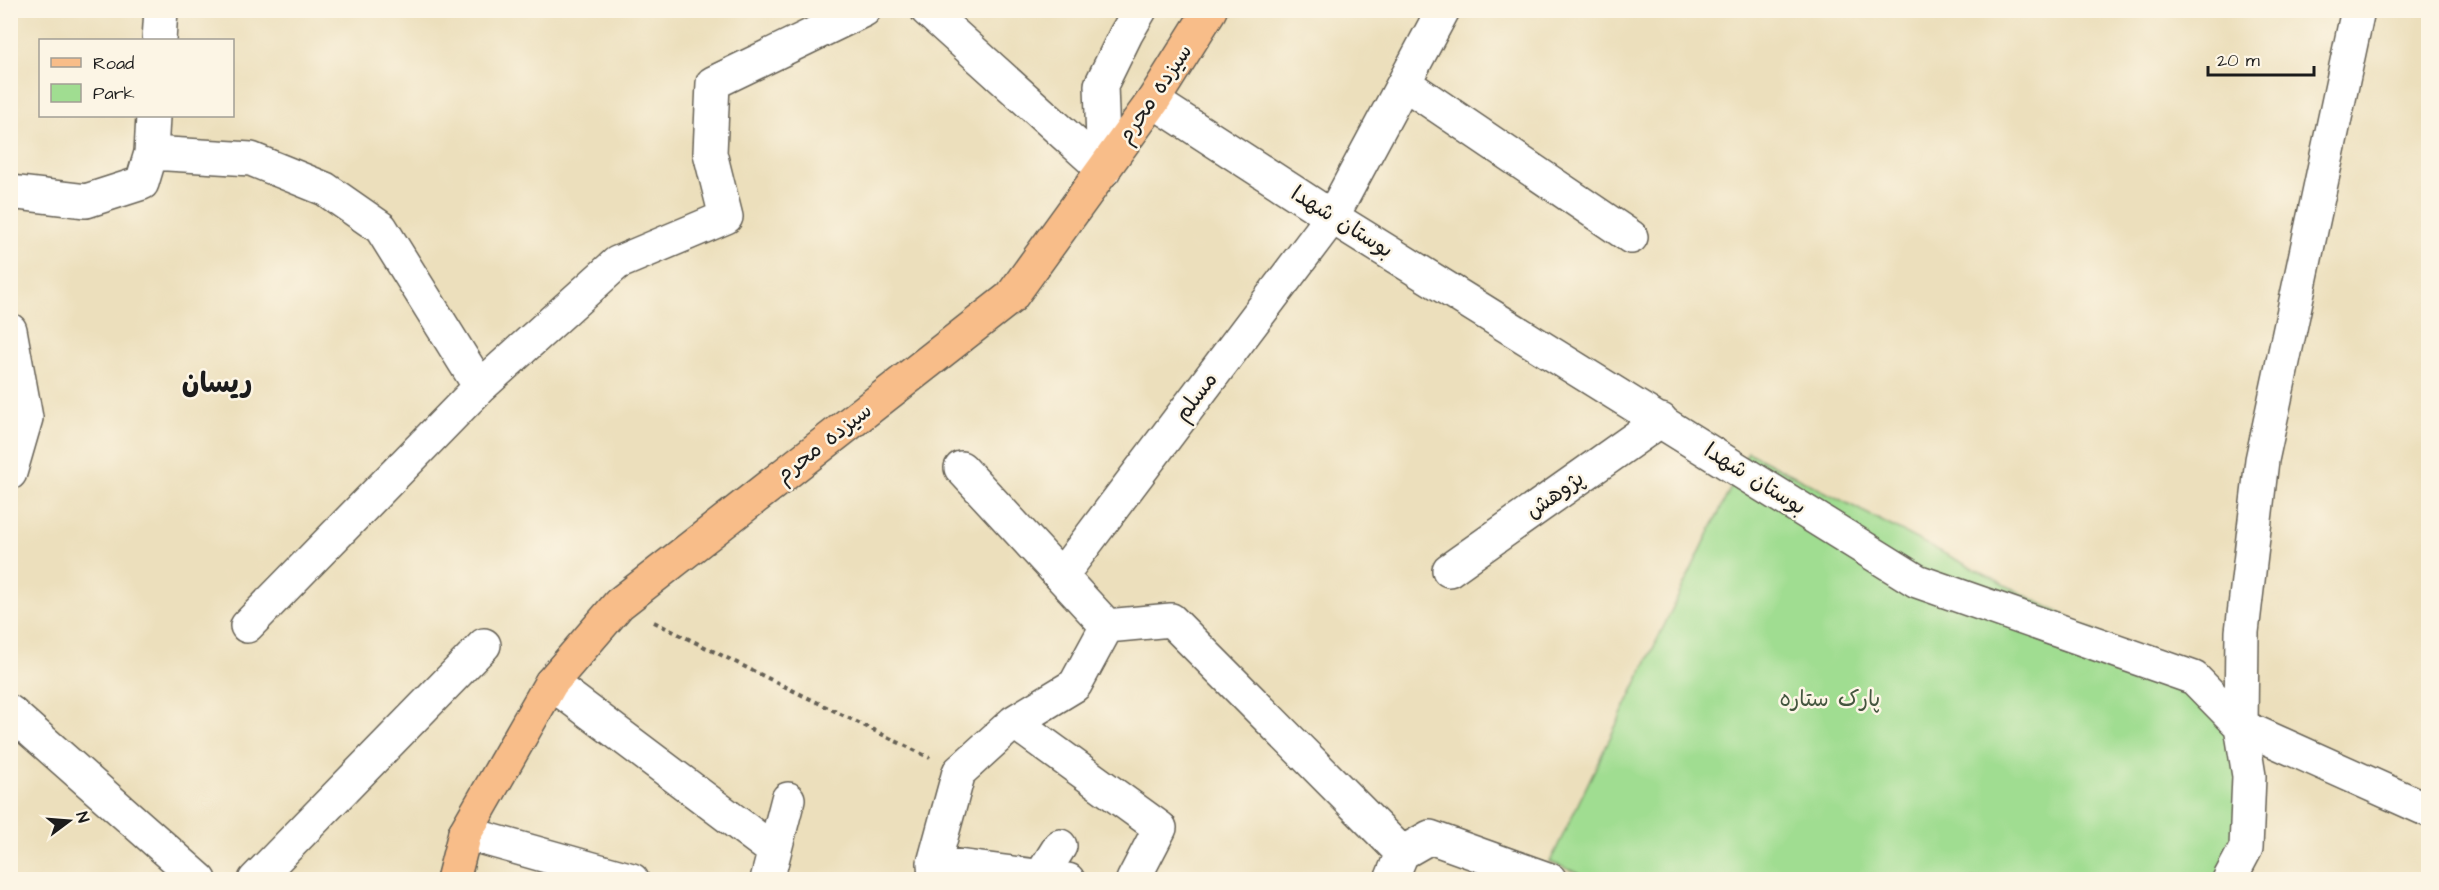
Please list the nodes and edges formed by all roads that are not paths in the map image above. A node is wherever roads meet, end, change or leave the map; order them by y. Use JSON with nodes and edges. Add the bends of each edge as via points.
{"nodes":[{"id":1,"x":161,"y":10,"type":"edge"},
{"id":2,"x":864,"y":10,"type":"edge"},
{"id":3,"x":927,"y":10,"type":"edge"},
{"id":4,"x":1140,"y":10,"type":"edge"},
{"id":5,"x":1210,"y":10,"type":"edge"},
{"id":6,"x":1443,"y":10,"type":"edge"},
{"id":7,"x":2358,"y":10,"type":"edge"},
{"id":8,"x":159,"y":39,"type":"edge"},
{"id":9,"x":1404,"y":83,"type":"junction"},
{"id":10,"x":1153,"y":101,"type":"junction"},
{"id":11,"x":153,"y":117,"type":"edge"},
{"id":12,"x":151,"y":153,"type":"junction"},
{"id":13,"x":1104,"y":170,"type":"junction"},
{"id":14,"x":10,"y":192,"type":"edge"},
{"id":15,"x":1332,"y":217,"type":"junction"},
{"id":16,"x":1631,"y":237,"type":"dead end"},
{"id":17,"x":10,"y":330,"type":"edge"},
{"id":18,"x":480,"y":387,"type":"junction"},
{"id":19,"x":1661,"y":420,"type":"junction"},
{"id":20,"x":961,"y":468,"type":"dead end"},
{"id":21,"x":10,"y":473,"type":"edge"},
{"id":22,"x":1449,"y":570,"type":"dead end"},
{"id":23,"x":1061,"y":576,"type":"junction"},
{"id":24,"x":247,"y":626,"type":"dead end"},
{"id":25,"x":1107,"y":626,"type":"junction"},
{"id":26,"x":484,"y":645,"type":"dead end"},
{"id":27,"x":551,"y":682,"type":"junction"},
{"id":28,"x":10,"y":712,"type":"edge"},
{"id":29,"x":1014,"y":722,"type":"junction"},
{"id":30,"x":2241,"y":726,"type":"junction"},
{"id":31,"x":788,"y":799,"type":"dead end"},
{"id":32,"x":2428,"y":810,"type":"edge"},
{"id":33,"x":465,"y":832,"type":"junction"},
{"id":34,"x":1060,"y":846,"type":"dead end"},
{"id":35,"x":770,"y":865,"type":"edge"},
{"id":36,"x":1397,"y":866,"type":"edge"},
{"id":37,"x":934,"y":871,"type":"edge"},
{"id":38,"x":1054,"y":878,"type":"edge"},
{"id":39,"x":200,"y":879,"type":"edge"},
{"id":40,"x":255,"y":879,"type":"edge"},
{"id":41,"x":453,"y":879,"type":"edge"},
{"id":42,"x":632,"y":879,"type":"edge"},
{"id":43,"x":1133,"y":879,"type":"edge"},
{"id":44,"x":1550,"y":879,"type":"edge"},
{"id":45,"x":2229,"y":879,"type":"edge"}],
"edges":[{"from":1,"to":8,"type":"street"},
{"from":2,"to":18,"type":"street","via":[[713,83],[711,153],[726,217],[617,263]]},
{"from":3,"to":13,"type":"street"},
{"from":4,"to":13,"type":"street","via":[[1101,85]]},
{"from":5,"to":10,"type":"main road","name":"سیزده محرم"},
{"from":6,"to":9,"type":"street","name":"مسلم"},
{"from":7,"to":30,"type":"street","via":[[2262,460],[2242,632]]},
{"from":9,"to":15,"type":"street","name":"مسلم"},
{"from":9,"to":16,"type":"street"},
{"from":10,"to":13,"type":"main road","name":"سیزده محرم"},
{"from":10,"to":15,"type":"street","name":"بوستان شهدا"},
{"from":11,"to":12,"type":"street"},
{"from":12,"to":14,"type":"street","via":[[142,183],[86,201]]},
{"from":12,"to":18,"type":"street","via":[[251,159],[325,189],[381,228]]},
{"from":13,"to":27,"type":"main road","name":"سیزده محرم","via":[[1011,297],[619,604]]},
{"from":15,"to":19,"type":"street","name":"بوستان شهدا"},
{"from":15,"to":23,"type":"street","name":"مسلم"},
{"from":17,"to":21,"type":"street","via":[[26,418]]},
{"from":18,"to":24,"type":"street"},
{"from":19,"to":22,"type":"street","name":"پژوهش"},
{"from":19,"to":30,"type":"street","name":"بوستان شهدا","via":[[1917,581],[2194,678]]},
{"from":20,"to":23,"type":"street"},
{"from":23,"to":25,"type":"street"},
{"from":25,"to":29,"type":"street","via":[[1075,685]]},
{"from":25,"to":36,"type":"street","via":[[1171,620]]},
{"from":26,"to":40,"type":"street"},
{"from":27,"to":33,"type":"main road","name":"سیزده محرم"},
{"from":27,"to":35,"type":"street"},
{"from":28,"to":39,"type":"street"},
{"from":29,"to":37,"type":"street","via":[[959,772]]},
{"from":29,"to":43,"type":"street","via":[[1160,828]]},
{"from":30,"to":32,"type":"street"},
{"from":30,"to":45,"type":"street","via":[[2249,776],[2246,848]]},
{"from":31,"to":35,"type":"street"},
{"from":33,"to":41,"type":"main road","name":"سیزده محرم"},
{"from":33,"to":42,"type":"street"},
{"from":34,"to":38,"type":"street"},
{"from":36,"to":44,"type":"street","via":[[1430,837]]},
{"from":37,"to":38,"type":"street"}]}
